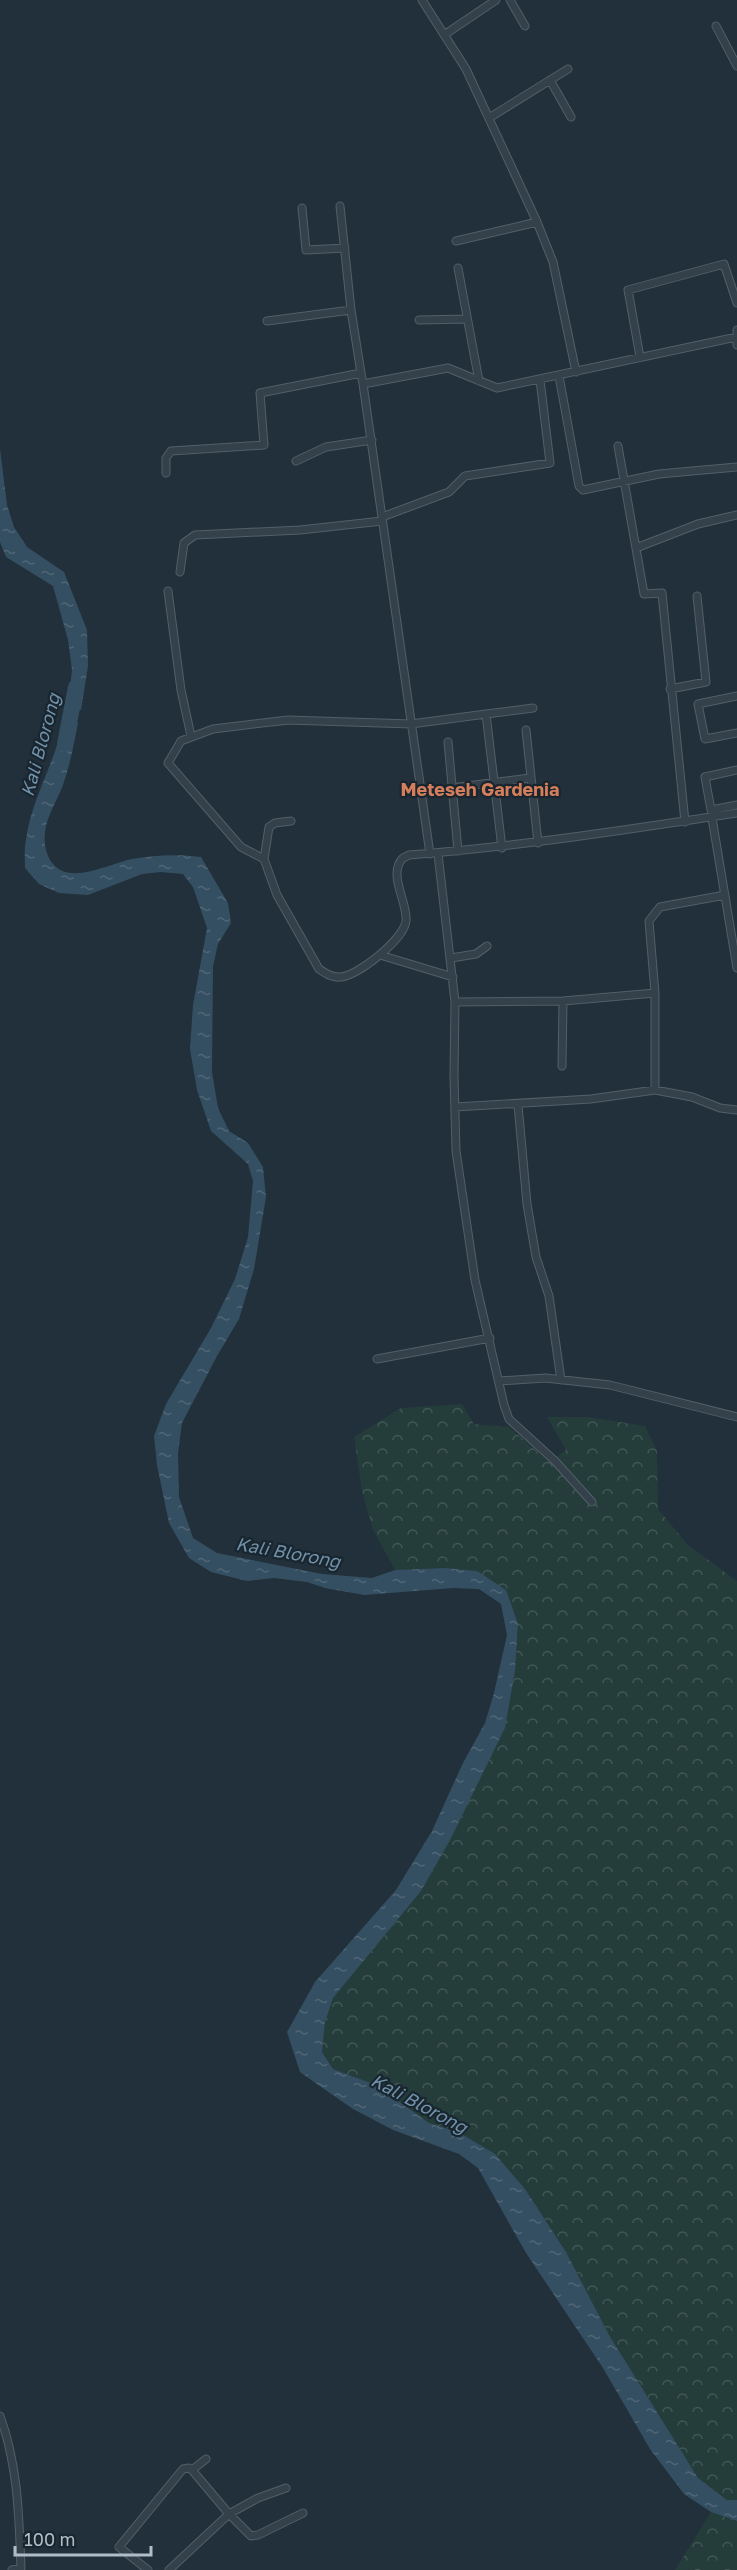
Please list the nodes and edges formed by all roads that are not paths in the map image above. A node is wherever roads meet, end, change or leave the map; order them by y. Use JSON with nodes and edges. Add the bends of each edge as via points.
{"nodes":[{"id":1,"x":422,"y":0,"type":"edge"},
{"id":2,"x":496,"y":0,"type":"edge"},
{"id":3,"x":510,"y":0,"type":"edge"},
{"id":4,"x":525,"y":26,"type":"dead end"},
{"id":5,"x":716,"y":26,"type":"dead end"},
{"id":6,"x":444,"y":35,"type":"junction"},
{"id":7,"x":737,"y":66,"type":"edge"},
{"id":8,"x":568,"y":69,"type":"dead end"},
{"id":9,"x":550,"y":80,"type":"junction"},
{"id":10,"x":571,"y":117,"type":"dead end"},
{"id":11,"x":489,"y":118,"type":"junction"},
{"id":12,"x":340,"y":206,"type":"dead end"},
{"id":13,"x":302,"y":208,"type":"dead end"},
{"id":14,"x":537,"y":222,"type":"junction"},
{"id":15,"x":456,"y":241,"type":"dead end"},
{"id":16,"x":345,"y":248,"type":"junction"},
{"id":17,"x":458,"y":268,"type":"dead end"},
{"id":18,"x":737,"y":303,"type":"edge"},
{"id":19,"x":351,"y":310,"type":"junction"},
{"id":20,"x":467,"y":319,"type":"junction"},
{"id":21,"x":419,"y":320,"type":"dead end"},
{"id":22,"x":267,"y":321,"type":"dead end"},
{"id":23,"x":736,"y":335,"type":"edge"},
{"id":24,"x":737,"y":345,"type":"edge"},
{"id":25,"x":640,"y":357,"type":"junction"},
{"id":26,"x":576,"y":372,"type":"junction"},
{"id":27,"x":361,"y":373,"type":"junction"},
{"id":28,"x":559,"y":376,"type":"junction"},
{"id":29,"x":540,"y":380,"type":"junction"},
{"id":30,"x":479,"y":381,"type":"junction"},
{"id":31,"x":363,"y":384,"type":"junction"},
{"id":32,"x":372,"y":440,"type":"junction"},
{"id":33,"x":618,"y":446,"type":"dead end"},
{"id":34,"x":296,"y":461,"type":"dead end"},
{"id":35,"x":737,"y":467,"type":"edge"},
{"id":36,"x":166,"y":473,"type":"dead end"},
{"id":37,"x":622,"y":480,"type":"junction"},
{"id":38,"x":737,"y":515,"type":"edge"},
{"id":39,"x":382,"y":519,"type":"junction"},
{"id":40,"x":636,"y":548,"type":"junction"},
{"id":41,"x":180,"y":572,"type":"dead end"},
{"id":42,"x":168,"y":591,"type":"dead end"},
{"id":43,"x":697,"y":596,"type":"dead end"},
{"id":44,"x":670,"y":689,"type":"junction"},
{"id":45,"x":737,"y":696,"type":"edge"},
{"id":46,"x":533,"y":708,"type":"dead end"},
{"id":47,"x":486,"y":714,"type":"junction"},
{"id":48,"x":411,"y":724,"type":"junction"},
{"id":49,"x":526,"y":730,"type":"dead end"},
{"id":50,"x":737,"y":733,"type":"edge"},
{"id":51,"x":191,"y":735,"type":"junction"},
{"id":52,"x":448,"y":741,"type":"dead end"},
{"id":53,"x":737,"y":770,"type":"edge"},
{"id":54,"x":531,"y":778,"type":"junction"},
{"id":55,"x":492,"y":783,"type":"junction"},
{"id":56,"x":451,"y":788,"type":"junction"},
{"id":57,"x":737,"y":805,"type":"edge"},
{"id":58,"x":737,"y":813,"type":"edge"},
{"id":59,"x":712,"y":818,"type":"junction"},
{"id":60,"x":291,"y":821,"type":"dead end"},
{"id":61,"x":685,"y":822,"type":"junction"},
{"id":62,"x":538,"y":843,"type":"junction"},
{"id":63,"x":501,"y":848,"type":"junction"},
{"id":64,"x":458,"y":851,"type":"junction"},
{"id":65,"x":434,"y":854,"type":"junction"},
{"id":66,"x":264,"y":859,"type":"junction"},
{"id":67,"x":725,"y":895,"type":"junction"},
{"id":68,"x":487,"y":946,"type":"dead end"},
{"id":69,"x":380,"y":955,"type":"junction"},
{"id":70,"x":451,"y":958,"type":"junction"},
{"id":71,"x":737,"y":968,"type":"edge"},
{"id":72,"x":453,"y":977,"type":"junction"},
{"id":73,"x":655,"y":993,"type":"junction"},
{"id":74,"x":563,"y":1001,"type":"junction"},
{"id":75,"x":455,"y":1002,"type":"junction"},
{"id":76,"x":562,"y":1066,"type":"dead end"},
{"id":77,"x":655,"y":1090,"type":"junction"},
{"id":78,"x":518,"y":1105,"type":"junction"},
{"id":79,"x":455,"y":1107,"type":"junction"},
{"id":80,"x":737,"y":1110,"type":"edge"},
{"id":81,"x":490,"y":1338,"type":"junction"},
{"id":82,"x":377,"y":1359,"type":"dead end"},
{"id":83,"x":561,"y":1380,"type":"junction"},
{"id":84,"x":499,"y":1381,"type":"junction"},
{"id":85,"x":737,"y":1417,"type":"edge"},
{"id":86,"x":592,"y":1502,"type":"dead end"},
{"id":87,"x":0,"y":2416,"type":"edge"},
{"id":88,"x":206,"y":2458,"type":"dead end"},
{"id":89,"x":192,"y":2470,"type":"junction"},
{"id":90,"x":285,"y":2488,"type":"dead end"},
{"id":91,"x":303,"y":2513,"type":"dead end"},
{"id":92,"x":229,"y":2514,"type":"junction"},
{"id":93,"x":21,"y":2569,"type":"edge"},
{"id":94,"x":12,"y":2570,"type":"edge"},
{"id":95,"x":148,"y":2570,"type":"edge"},
{"id":96,"x":169,"y":2570,"type":"edge"}],
"edges":[{"from":1,"to":6,"type":"street"},
{"from":2,"to":6,"type":"street"},
{"from":3,"to":4,"type":"street"},
{"from":5,"to":7,"type":"street"},
{"from":6,"to":11,"type":"street","via":[[466,69]]},
{"from":8,"to":9,"type":"street"},
{"from":9,"to":10,"type":"street"},
{"from":9,"to":11,"type":"street"},
{"from":11,"to":14,"type":"street"},
{"from":12,"to":16,"type":"street"},
{"from":13,"to":16,"type":"street","via":[[306,250]]},
{"from":14,"to":15,"type":"street"},
{"from":14,"to":26,"type":"street","via":[[553,262]]},
{"from":16,"to":19,"type":"street"},
{"from":17,"to":20,"type":"street"},
{"from":18,"to":25,"type":"street","via":[[724,264],[628,290]]},
{"from":19,"to":22,"type":"street"},
{"from":19,"to":27,"type":"street"},
{"from":20,"to":21,"type":"street"},
{"from":20,"to":30,"type":"street"},
{"from":23,"to":24,"type":"street"},
{"from":23,"to":25,"type":"street"},
{"from":25,"to":26,"type":"street"},
{"from":26,"to":28,"type":"street"},
{"from":27,"to":31,"type":"street"},
{"from":27,"to":36,"type":"street","via":[[260,393],[264,445],[171,451],[166,458]]},
{"from":28,"to":29,"type":"street"},
{"from":28,"to":37,"type":"street","via":[[581,489]]},
{"from":29,"to":30,"type":"street","via":[[497,388]]},
{"from":29,"to":39,"type":"street","via":[[550,463],[465,476],[450,492]]},
{"from":30,"to":31,"type":"street","via":[[448,368]]},
{"from":31,"to":32,"type":"street"},
{"from":32,"to":34,"type":"street","via":[[326,447]]},
{"from":32,"to":39,"type":"street"},
{"from":33,"to":37,"type":"street"},
{"from":35,"to":37,"type":"street"},
{"from":37,"to":40,"type":"street"},
{"from":38,"to":40,"type":"street","via":[[698,524]]},
{"from":39,"to":41,"type":"street","via":[[300,530],[195,535],[184,543]]},
{"from":39,"to":48,"type":"street"},
{"from":40,"to":44,"type":"street","via":[[644,594],[662,593]]},
{"from":42,"to":51,"type":"street"},
{"from":43,"to":44,"type":"street","via":[[706,682]]},
{"from":44,"to":61,"type":"street"},
{"from":45,"to":50,"type":"street","via":[[698,704],[705,739]]},
{"from":46,"to":47,"type":"street"},
{"from":47,"to":48,"type":"street"},
{"from":47,"to":55,"type":"street"},
{"from":48,"to":51,"type":"street","via":[[288,720]]},
{"from":48,"to":65,"type":"street"},
{"from":49,"to":54,"type":"street"},
{"from":51,"to":66,"type":"street","via":[[181,741],[168,763],[241,848]]},
{"from":52,"to":56,"type":"street"},
{"from":53,"to":57,"type":"street","via":[[705,777],[711,810]]},
{"from":54,"to":55,"type":"street"},
{"from":54,"to":62,"type":"street"},
{"from":55,"to":56,"type":"street"},
{"from":55,"to":63,"type":"street"},
{"from":56,"to":64,"type":"street"},
{"from":58,"to":59,"type":"street"},
{"from":59,"to":61,"type":"street"},
{"from":59,"to":67,"type":"street"},
{"from":60,"to":66,"type":"street","via":[[269,827]]},
{"from":61,"to":62,"type":"street"},
{"from":62,"to":63,"type":"street"},
{"from":63,"to":64,"type":"street"},
{"from":64,"to":65,"type":"street"},
{"from":65,"to":69,"type":"street","via":[[409,855],[399,861],[396,872],[406,921],[400,935]]},
{"from":65,"to":70,"type":"street"},
{"from":66,"to":69,"type":"street","via":[[277,895],[319,969],[339,978]]},
{"from":67,"to":71,"type":"street"},
{"from":67,"to":73,"type":"street","via":[[660,907],[654,913],[649,921]]},
{"from":68,"to":70,"type":"street","via":[[476,954]]},
{"from":69,"to":72,"type":"street"},
{"from":70,"to":72,"type":"street"},
{"from":72,"to":75,"type":"street"},
{"from":73,"to":74,"type":"street"},
{"from":73,"to":77,"type":"street"},
{"from":74,"to":75,"type":"street"},
{"from":74,"to":76,"type":"street"},
{"from":75,"to":79,"type":"street"},
{"from":77,"to":78,"type":"street"},
{"from":77,"to":80,"type":"street"},
{"from":78,"to":79,"type":"street"},
{"from":78,"to":83,"type":"street","via":[[527,1204],[536,1257],[549,1296]]},
{"from":79,"to":81,"type":"street","via":[[456,1151],[471,1257]]},
{"from":81,"to":82,"type":"street"},
{"from":81,"to":84,"type":"street"},
{"from":83,"to":84,"type":"street"},
{"from":83,"to":85,"type":"street","via":[[610,1384]]},
{"from":84,"to":86,"type":"street","via":[[509,1419]]},
{"from":87,"to":93,"type":"street","via":[[11,2449]]},
{"from":88,"to":89,"type":"street"},
{"from":89,"to":92,"type":"street"},
{"from":89,"to":95,"type":"street","via":[[183,2469],[119,2547]]},
{"from":90,"to":92,"type":"street"},
{"from":91,"to":92,"type":"street","via":[[254,2536]]},
{"from":92,"to":96,"type":"street"},
{"from":93,"to":94,"type":"street"}]}
